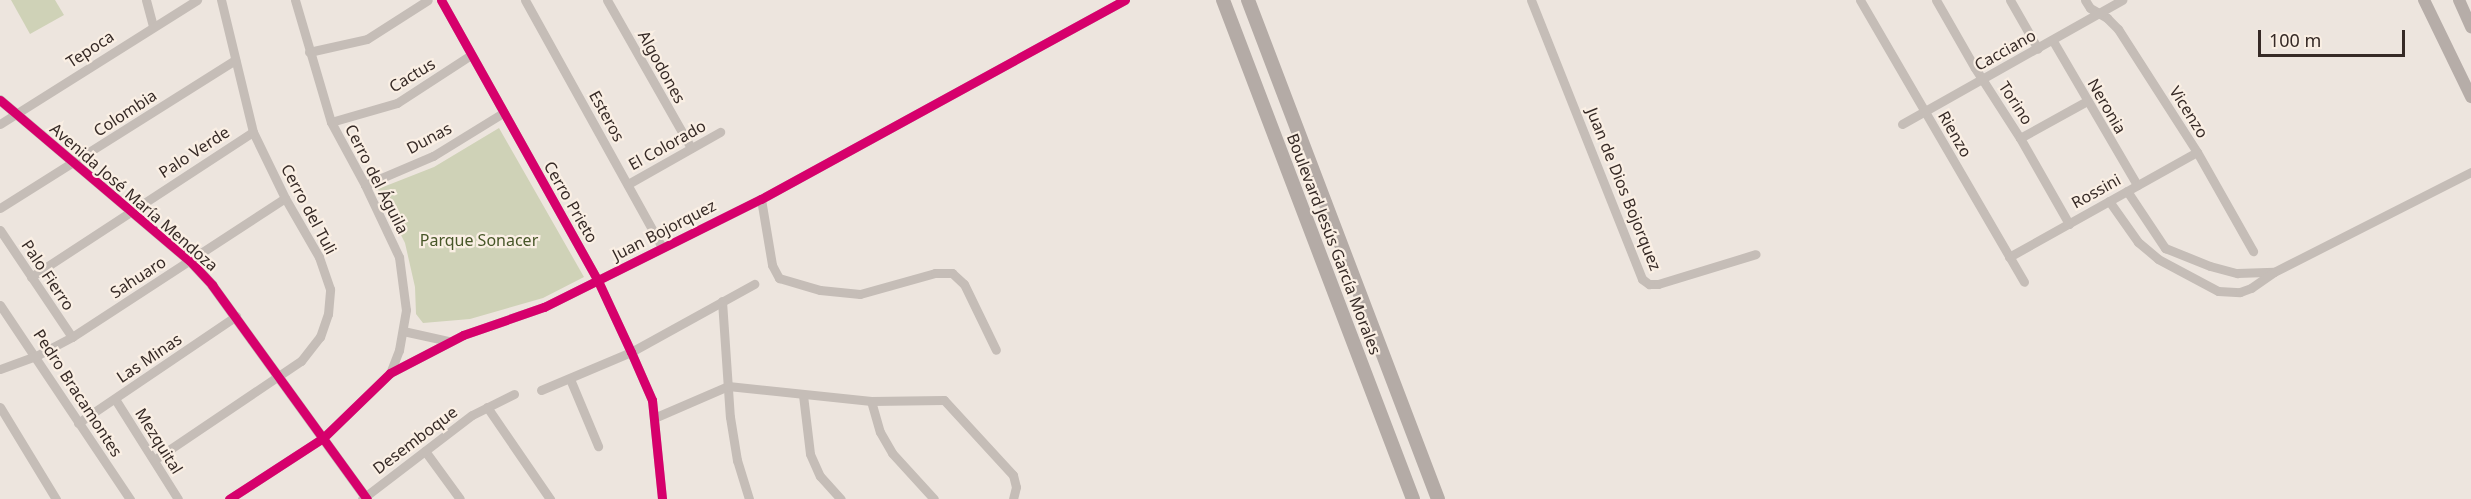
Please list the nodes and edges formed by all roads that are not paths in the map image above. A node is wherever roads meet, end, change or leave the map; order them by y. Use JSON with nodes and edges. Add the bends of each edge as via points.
{"nodes":[{"id":1,"x":146,"y":0,"type":"edge"},
{"id":2,"x":198,"y":0,"type":"edge"},
{"id":3,"x":221,"y":0,"type":"edge"},
{"id":4,"x":295,"y":0,"type":"edge"},
{"id":5,"x":428,"y":0,"type":"edge"},
{"id":6,"x":441,"y":0,"type":"edge"},
{"id":7,"x":525,"y":0,"type":"edge"},
{"id":8,"x":607,"y":0,"type":"edge"},
{"id":9,"x":1125,"y":0,"type":"edge"},
{"id":10,"x":1223,"y":0,"type":"edge"},
{"id":11,"x":1248,"y":0,"type":"edge"},
{"id":12,"x":1532,"y":0,"type":"edge"},
{"id":13,"x":1860,"y":0,"type":"edge"},
{"id":14,"x":1936,"y":0,"type":"edge"},
{"id":15,"x":2010,"y":0,"type":"edge"},
{"id":16,"x":2085,"y":0,"type":"edge"},
{"id":17,"x":2122,"y":0,"type":"edge"},
{"id":18,"x":2424,"y":0,"type":"edge"},
{"id":19,"x":2458,"y":0,"type":"edge"},
{"id":20,"x":2098,"y":14,"type":"junction"},
{"id":21,"x":153,"y":26,"type":"junction"},
{"id":22,"x":2471,"y":27,"type":"edge"},
{"id":23,"x":2053,"y":41,"type":"junction"},
{"id":24,"x":2038,"y":49,"type":"junction"},
{"id":25,"x":309,"y":52,"type":"junction"},
{"id":26,"x":471,"y":55,"type":"junction"},
{"id":27,"x":235,"y":60,"type":"junction"},
{"id":28,"x":1983,"y":80,"type":"junction"},
{"id":29,"x":2471,"y":97,"type":"edge"},
{"id":30,"x":0,"y":100,"type":"edge"},
{"id":31,"x":2087,"y":101,"type":"junction"},
{"id":32,"x":1925,"y":112,"type":"junction"},
{"id":33,"x":503,"y":113,"type":"junction"},
{"id":34,"x":15,"y":114,"type":"junction"},
{"id":35,"x":331,"y":122,"type":"junction"},
{"id":36,"x":0,"y":124,"type":"edge"},
{"id":37,"x":1902,"y":124,"type":"dead end"},
{"id":38,"x":253,"y":132,"type":"junction"},
{"id":39,"x":720,"y":132,"type":"dead end"},
{"id":40,"x":2020,"y":138,"type":"junction"},
{"id":41,"x":691,"y":148,"type":"junction"},
{"id":42,"x":2197,"y":152,"type":"junction"},
{"id":43,"x":74,"y":163,"type":"junction"},
{"id":44,"x":2471,"y":172,"type":"edge"},
{"id":45,"x":628,"y":184,"type":"junction"},
{"id":46,"x":365,"y":185,"type":"junction"},
{"id":47,"x":2137,"y":185,"type":"junction"},
{"id":48,"x":2127,"y":191,"type":"junction"},
{"id":49,"x":285,"y":198,"type":"junction"},
{"id":50,"x":761,"y":199,"type":"junction"},
{"id":51,"x":2109,"y":201,"type":"junction"},
{"id":52,"x":0,"y":208,"type":"edge"},
{"id":53,"x":130,"y":211,"type":"junction"},
{"id":54,"x":2069,"y":224,"type":"junction"},
{"id":55,"x":0,"y":230,"type":"edge"},
{"id":56,"x":662,"y":247,"type":"junction"},
{"id":57,"x":2165,"y":248,"type":"junction"},
{"id":58,"x":2253,"y":251,"type":"dead end"},
{"id":59,"x":1756,"y":254,"type":"dead end"},
{"id":60,"x":2009,"y":257,"type":"junction"},
{"id":61,"x":2158,"y":259,"type":"junction"},
{"id":62,"x":190,"y":261,"type":"junction"},
{"id":63,"x":2274,"y":272,"type":"junction"},
{"id":64,"x":31,"y":277,"type":"junction"},
{"id":65,"x":598,"y":281,"type":"junction"},
{"id":66,"x":2024,"y":282,"type":"dead end"},
{"id":67,"x":754,"y":284,"type":"dead end"},
{"id":68,"x":722,"y":301,"type":"junction"},
{"id":69,"x":0,"y":304,"type":"edge"},
{"id":70,"x":236,"y":316,"type":"junction"},
{"id":71,"x":403,"y":331,"type":"junction"},
{"id":72,"x":72,"y":337,"type":"junction"},
{"id":73,"x":448,"y":341,"type":"junction"},
{"id":74,"x":996,"y":350,"type":"dead end"},
{"id":75,"x":630,"y":352,"type":"junction"},
{"id":76,"x":36,"y":356,"type":"junction"},
{"id":77,"x":0,"y":369,"type":"edge"},
{"id":78,"x":390,"y":373,"type":"junction"},
{"id":79,"x":280,"y":378,"type":"junction"},
{"id":80,"x":570,"y":379,"type":"junction"},
{"id":81,"x":728,"y":386,"type":"junction"},
{"id":82,"x":541,"y":390,"type":"dead end"},
{"id":83,"x":514,"y":394,"type":"dead end"},
{"id":84,"x":803,"y":395,"type":"junction"},
{"id":85,"x":115,"y":399,"type":"junction"},
{"id":86,"x":871,"y":401,"type":"junction"},
{"id":87,"x":0,"y":407,"type":"edge"},
{"id":88,"x":487,"y":407,"type":"junction"},
{"id":89,"x":654,"y":418,"type":"junction"},
{"id":90,"x":78,"y":423,"type":"junction"},
{"id":91,"x":323,"y":438,"type":"junction"},
{"id":92,"x":598,"y":446,"type":"dead end"},
{"id":93,"x":425,"y":451,"type":"junction"},
{"id":94,"x":154,"y":459,"type":"junction"},
{"id":95,"x":365,"y":498,"type":"edge"},
{"id":96,"x":56,"y":499,"type":"edge"},
{"id":97,"x":130,"y":499,"type":"edge"},
{"id":98,"x":178,"y":499,"type":"edge"},
{"id":99,"x":229,"y":499,"type":"edge"},
{"id":100,"x":460,"y":499,"type":"edge"},
{"id":101,"x":549,"y":499,"type":"edge"},
{"id":102,"x":662,"y":499,"type":"edge"},
{"id":103,"x":749,"y":499,"type":"edge"},
{"id":104,"x":841,"y":499,"type":"edge"},
{"id":105,"x":934,"y":499,"type":"edge"},
{"id":106,"x":1013,"y":499,"type":"edge"},
{"id":107,"x":1413,"y":499,"type":"edge"},
{"id":108,"x":1438,"y":499,"type":"edge"}],
"edges":[{"from":1,"to":21,"type":"street"},
{"from":2,"to":21,"type":"street","name":"Tepoca"},
{"from":3,"to":27,"type":"street","name":"Cerro del Tuli"},
{"from":4,"to":25,"type":"street","name":"Cerro del Águila"},
{"from":5,"to":25,"type":"street","via":[[367,39]]},
{"from":6,"to":26,"type":"street","name":"Cerro Prieto"},
{"from":7,"to":45,"type":"street","name":"Esteros"},
{"from":8,"to":41,"type":"street","name":"Algodones"},
{"from":9,"to":50,"type":"street","name":"Juan Bojorquez"},
{"from":10,"to":107,"type":"main road","name":"Boulevard Jesús García Morales"},
{"from":11,"to":108,"type":"main road","name":"Boulevard Jesús García Morales"},
{"from":12,"to":59,"type":"street","name":"Juan de Dios Bojorquez","via":[[1642,279],[1658,284]]},
{"from":13,"to":32,"type":"street","name":"Rienzo"},
{"from":14,"to":28,"type":"street","name":"Torino"},
{"from":15,"to":24,"type":"street"},
{"from":16,"to":20,"type":"street","name":"Vicenzo"},
{"from":17,"to":20,"type":"street","name":"Cacciano"},
{"from":18,"to":29,"type":"main road"},
{"from":19,"to":22,"type":"main road"},
{"from":20,"to":23,"type":"street","name":"Cacciano"},
{"from":20,"to":42,"type":"street","name":"Vicenzo","via":[[2118,29]]},
{"from":21,"to":34,"type":"street","name":"Tepoca"},
{"from":23,"to":24,"type":"street","name":"Cacciano"},
{"from":23,"to":31,"type":"street","name":"Neronia"},
{"from":24,"to":28,"type":"street","name":"Cacciano"},
{"from":25,"to":35,"type":"street","name":"Cerro del Águila"},
{"from":26,"to":33,"type":"street","name":"Cerro Prieto"},
{"from":26,"to":35,"type":"street","name":"Cactus","via":[[397,103]]},
{"from":27,"to":38,"type":"street","name":"Cerro del Tuli"},
{"from":27,"to":43,"type":"street","name":"Colombia"},
{"from":28,"to":32,"type":"street","name":"Cacciano"},
{"from":28,"to":40,"type":"street","name":"Torino"},
{"from":30,"to":34,"type":"street","name":"Avenida José María Mendoza"},
{"from":31,"to":40,"type":"street"},
{"from":31,"to":47,"type":"street","name":"Neronia"},
{"from":32,"to":37,"type":"street","name":"Cacciano"},
{"from":32,"to":60,"type":"street","name":"Rienzo"},
{"from":33,"to":46,"type":"street","name":"Dunas","via":[[433,156]]},
{"from":33,"to":65,"type":"street","name":"Cerro Prieto"},
{"from":34,"to":36,"type":"street","name":"Tepoca"},
{"from":34,"to":43,"type":"street","name":"Avenida José María Mendoza"},
{"from":35,"to":46,"type":"street","name":"Cerro del Águila"},
{"from":38,"to":49,"type":"street","name":"Cerro del Tuli"},
{"from":38,"to":53,"type":"street","name":"Palo Verde"},
{"from":39,"to":41,"type":"street","name":"El Colorado"},
{"from":40,"to":54,"type":"street","name":"Torino"},
{"from":41,"to":45,"type":"street","name":"El Colorado"},
{"from":42,"to":47,"type":"street","name":"Rossini"},
{"from":42,"to":58,"type":"street","name":"Vicenzo"},
{"from":43,"to":52,"type":"street","name":"Colombia"},
{"from":43,"to":53,"type":"street","name":"Avenida José María Mendoza"},
{"from":44,"to":63,"type":"street"},
{"from":45,"to":56,"type":"street","name":"Esteros"},
{"from":46,"to":71,"type":"street","name":"Cerro del Águila","via":[[399,257],[406,310]]},
{"from":47,"to":48,"type":"street","name":"Rossini"},
{"from":48,"to":51,"type":"street","name":"Rossini"},
{"from":48,"to":57,"type":"street"},
{"from":49,"to":62,"type":"street","name":"Sahuaro"},
{"from":49,"to":79,"type":"street","name":"Cerro del Tuli","via":[[319,257],[330,289],[328,314],[320,337],[301,361]]},
{"from":50,"to":56,"type":"street","name":"Juan Bojorquez"},
{"from":50,"to":74,"type":"street","via":[[772,266],[783,281],[860,294],[935,273],[952,273],[964,284]]},
{"from":51,"to":54,"type":"street","name":"Rossini"},
{"from":51,"to":61,"type":"street","via":[[2138,242]]},
{"from":53,"to":62,"type":"street","name":"Avenida José María Mendoza"},
{"from":53,"to":64,"type":"street","name":"Palo Verde"},
{"from":54,"to":60,"type":"street","name":"Rossini"},
{"from":55,"to":64,"type":"street","name":"Palo Fierro"},
{"from":56,"to":65,"type":"street","name":"Juan Bojorquez"},
{"from":57,"to":61,"type":"street"},
{"from":57,"to":63,"type":"street","via":[[2237,273]]},
{"from":60,"to":66,"type":"street","name":"Rienzo"},
{"from":61,"to":63,"type":"street","via":[[2218,291],[2251,288]]},
{"from":62,"to":70,"type":"street","name":"Avenida José María Mendoza"},
{"from":62,"to":72,"type":"street","name":"Sahuaro"},
{"from":64,"to":72,"type":"street","name":"Palo Fierro"},
{"from":65,"to":73,"type":"street","name":"Juan Bojorquez","via":[[525,315]]},
{"from":65,"to":75,"type":"street","name":"Cerro Prieto"},
{"from":67,"to":68,"type":"street"},
{"from":68,"to":75,"type":"street"},
{"from":68,"to":81,"type":"street"},
{"from":69,"to":76,"type":"street","name":"Pedro Bracamontes"},
{"from":70,"to":79,"type":"street","name":"Avenida José María Mendoza"},
{"from":70,"to":85,"type":"street","name":"Las Minas"},
{"from":71,"to":73,"type":"street"},
{"from":71,"to":78,"type":"street","name":"Cerro del Águila"},
{"from":72,"to":76,"type":"street","name":"Sahuaro"},
{"from":73,"to":78,"type":"street","name":"Juan Bojorquez"},
{"from":75,"to":80,"type":"street"},
{"from":75,"to":89,"type":"street","name":"Cerro Prieto","via":[[652,400]]},
{"from":76,"to":77,"type":"street","name":"Sahuaro"},
{"from":76,"to":90,"type":"street","name":"Pedro Bracamontes"},
{"from":78,"to":91,"type":"street","name":"Juan Bojorquez"},
{"from":79,"to":91,"type":"street","name":"Avenida José María Mendoza"},
{"from":79,"to":94,"type":"street","name":"Cerro del Tuli"},
{"from":80,"to":82,"type":"street"},
{"from":80,"to":92,"type":"street"},
{"from":81,"to":84,"type":"street"},
{"from":81,"to":89,"type":"street"},
{"from":81,"to":103,"type":"street","via":[[736,460]]},
{"from":83,"to":88,"type":"street","name":"Desemboque"},
{"from":84,"to":86,"type":"street"},
{"from":84,"to":104,"type":"street","via":[[810,454],[820,476]]},
{"from":85,"to":90,"type":"street","name":"Las Minas"},
{"from":85,"to":94,"type":"street","name":"Mezquital"},
{"from":86,"to":105,"type":"street","via":[[880,432],[892,453]]},
{"from":86,"to":106,"type":"street","via":[[944,400],[1013,475]]},
{"from":87,"to":96,"type":"street"},
{"from":88,"to":93,"type":"street","name":"Desemboque"},
{"from":88,"to":101,"type":"street"},
{"from":89,"to":102,"type":"street","name":"Cerro Prieto"},
{"from":90,"to":97,"type":"street","name":"Pedro Bracamontes"},
{"from":91,"to":95,"type":"street","name":"Avenida José María Mendoza"},
{"from":91,"to":99,"type":"street","name":"Juan Bojorquez"},
{"from":93,"to":95,"type":"street","name":"Desemboque"},
{"from":93,"to":100,"type":"street"},
{"from":94,"to":98,"type":"street","name":"Mezquital"}]}
